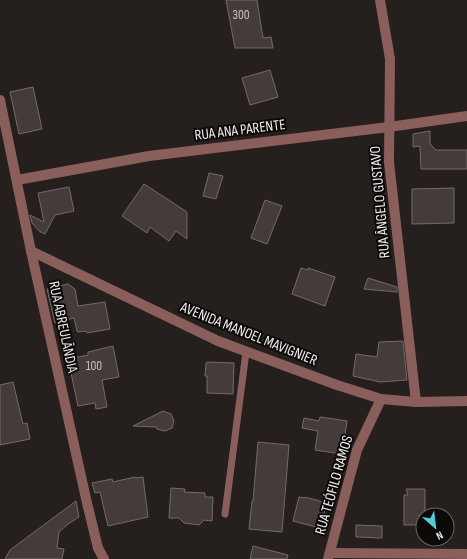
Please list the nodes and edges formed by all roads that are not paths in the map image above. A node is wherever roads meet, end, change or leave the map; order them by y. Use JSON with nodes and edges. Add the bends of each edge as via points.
{"nodes":[{"id":1,"x":380,"y":0,"type":"edge"},
{"id":2,"x":0,"y":100,"type":"edge"},
{"id":3,"x":467,"y":116,"type":"edge"},
{"id":4,"x":389,"y":128,"type":"junction"},
{"id":5,"x":17,"y":180,"type":"junction"},
{"id":6,"x":32,"y":251,"type":"junction"},
{"id":7,"x":246,"y":352,"type":"junction"},
{"id":8,"x":381,"y":399,"type":"junction"},
{"id":9,"x":467,"y":401,"type":"edge"},
{"id":10,"x":416,"y":402,"type":"junction"},
{"id":11,"x":225,"y":514,"type":"dead end"},
{"id":12,"x":467,"y":554,"type":"edge"},
{"id":13,"x":329,"y":556,"type":"edge"},
{"id":14,"x":104,"y":559,"type":"edge"}],
"edges":[{"from":1,"to":4,"type":"street","name":"RUA ÂNGELO GUSTAVO","via":[[390,59]]},
{"from":2,"to":5,"type":"street","name":"RUA ABREULÂNDIA"},
{"from":3,"to":4,"type":"street","name":"RUA ANA PARENTE"},
{"from":4,"to":5,"type":"street","name":"RUA ANA PARENTE","via":[[149,156]]},
{"from":4,"to":10,"type":"street","name":"RUA ÂNGELO GUSTAVO","via":[[389,162]]},
{"from":5,"to":6,"type":"street","name":"RUA ABREULÂNDIA"},
{"from":6,"to":7,"type":"street","name":"AVENIDA MANOEL MAVIGNIER","via":[[218,341]]},
{"from":6,"to":14,"type":"street","name":"RUA ABREULÂNDIA","via":[[87,503],[98,548]]},
{"from":7,"to":8,"type":"street","name":"AVENIDA MANOEL MAVIGNIER"},
{"from":7,"to":11,"type":"lane"},
{"from":8,"to":10,"type":"street","name":"AVENIDA MANOEL MAVIGNIER"},
{"from":8,"to":13,"type":"street","name":"RUA TEÓFILO RAMOS","via":[[357,450]]},
{"from":9,"to":10,"type":"street","name":"AVENIDA MANOEL MAVIGNIER"},
{"from":12,"to":13,"type":"street"}]}
